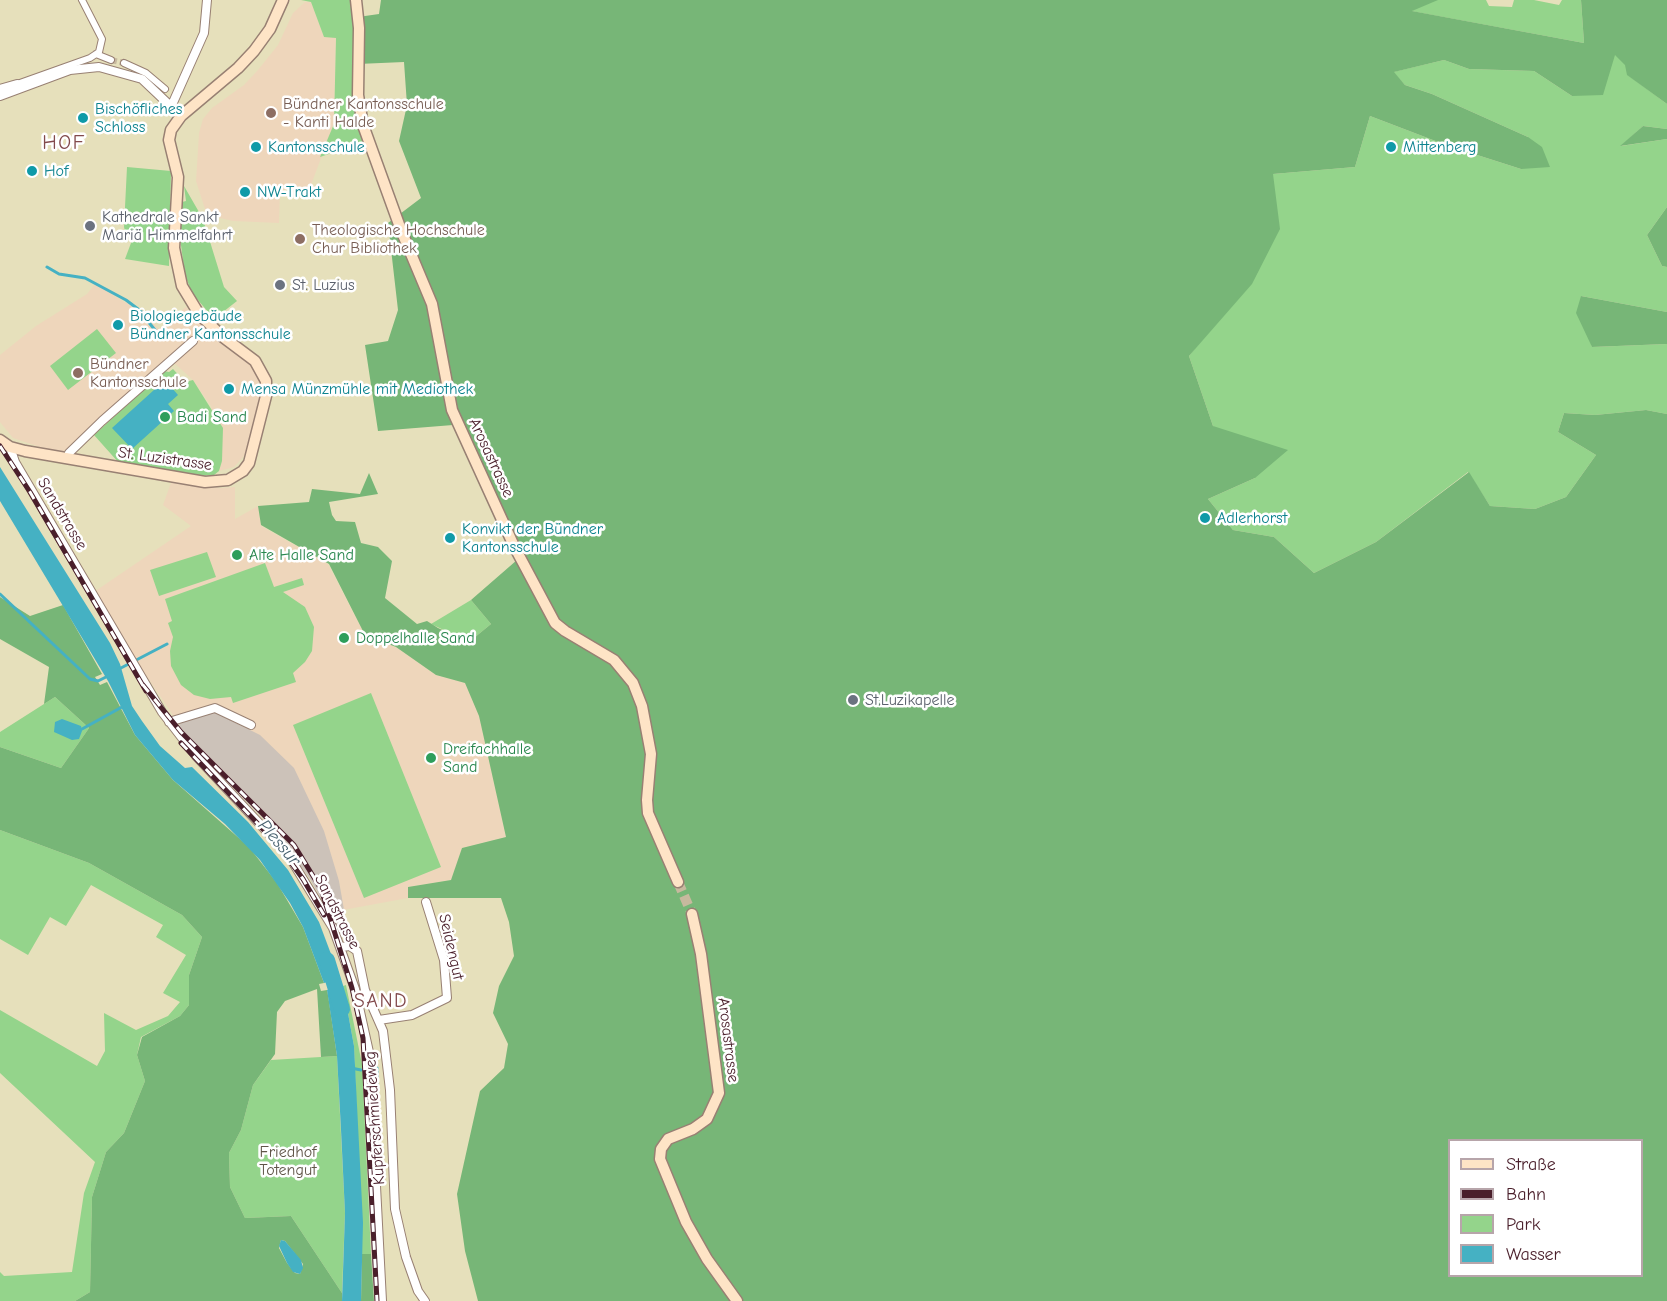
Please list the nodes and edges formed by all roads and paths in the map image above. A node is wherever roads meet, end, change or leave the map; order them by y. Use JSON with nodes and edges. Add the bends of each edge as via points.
{"nodes":[{"id":1,"x":82,"y":0,"type":"edge"},
{"id":2,"x":207,"y":0,"type":"edge"},
{"id":3,"x":282,"y":0,"type":"edge"},
{"id":4,"x":356,"y":0,"type":"edge"},
{"id":5,"x":96,"y":54,"type":"junction"},
{"id":6,"x":111,"y":60,"type":"tunnel mouth"},
{"id":7,"x":124,"y":63,"type":"tunnel mouth"},
{"id":8,"x":16,"y":84,"type":"joint"},
{"id":9,"x":0,"y":89,"type":"edge"},
{"id":10,"x":165,"y":89,"type":"dead end"},
{"id":11,"x":0,"y":96,"type":"edge"},
{"id":12,"x":171,"y":107,"type":"junction"},
{"id":13,"x":181,"y":116,"type":"junction"},
{"id":14,"x":193,"y":340,"type":"dead end"},
{"id":15,"x":0,"y":440,"type":"edge"},
{"id":16,"x":10,"y":447,"type":"junction"},
{"id":17,"x":67,"y":459,"type":"junction"},
{"id":18,"x":169,"y":722,"type":"junction"},
{"id":19,"x":251,"y":725,"type":"dead end"},
{"id":20,"x":678,"y":882,"type":"tunnel mouth"},
{"id":21,"x":426,"y":902,"type":"dead end"},
{"id":22,"x":692,"y":914,"type":"tunnel mouth"},
{"id":23,"x":341,"y":947,"type":"junction"},
{"id":24,"x":379,"y":1020,"type":"junction"},
{"id":25,"x":382,"y":1301,"type":"edge"},
{"id":26,"x":425,"y":1301,"type":"edge"},
{"id":27,"x":737,"y":1301,"type":"edge"}],
"edges":[{"from":1,"to":5,"type":"street","via":[[102,42]]},
{"from":2,"to":12,"type":"street","via":[[204,33]]},
{"from":3,"to":13,"type":"main road","via":[[270,29],[246,60]]},
{"from":4,"to":20,"type":"main road","name":"Arosastrasse","via":[[358,95],[363,125],[432,304],[453,410],[514,546],[555,623],[609,655],[633,683],[642,706],[651,754],[648,813]]},
{"from":5,"to":6,"type":"street"},
{"from":5,"to":8,"type":"street"},
{"from":7,"to":10,"type":"street","via":[[146,73]]},
{"from":8,"to":9,"type":"street"},
{"from":11,"to":12,"type":"street","via":[[70,70],[99,67],[142,79]]},
{"from":12,"to":13,"type":"street"},
{"from":13,"to":17,"type":"main road","name":"St. Luzistrasse","via":[[171,130],[171,151],[178,177],[174,248],[182,286],[199,314],[255,361],[266,381],[254,451],[243,471],[218,482]]},
{"from":14,"to":17,"type":"street","via":[[102,421]]},
{"from":15,"to":16,"type":"main road"},
{"from":16,"to":17,"type":"main road","name":"St. Luzistrasse"},
{"from":16,"to":18,"type":"street","name":"Sandstrasse","via":[[15,462]]},
{"from":18,"to":19,"type":"street","via":[[215,708]]},
{"from":18,"to":23,"type":"street","name":"Sandstrasse","via":[[288,853]]},
{"from":21,"to":24,"type":"street","name":"Seidengut","via":[[445,965],[447,998],[412,1015]]},
{"from":22,"to":27,"type":"main road","name":"Arosastrasse","via":[[700,945],[719,1093],[707,1119],[668,1139],[660,1159],[686,1222]]},
{"from":23,"to":24,"type":"street","name":"Kupferschmiedeweg","via":[[350,946],[357,951],[365,990]]},
{"from":23,"to":25,"type":"street","name":"Sandstrasse","via":[[356,989],[369,1057]]},
{"from":24,"to":26,"type":"street","name":"Kupferschmiedeweg","via":[[390,1090],[395,1209],[406,1257]]}]}
